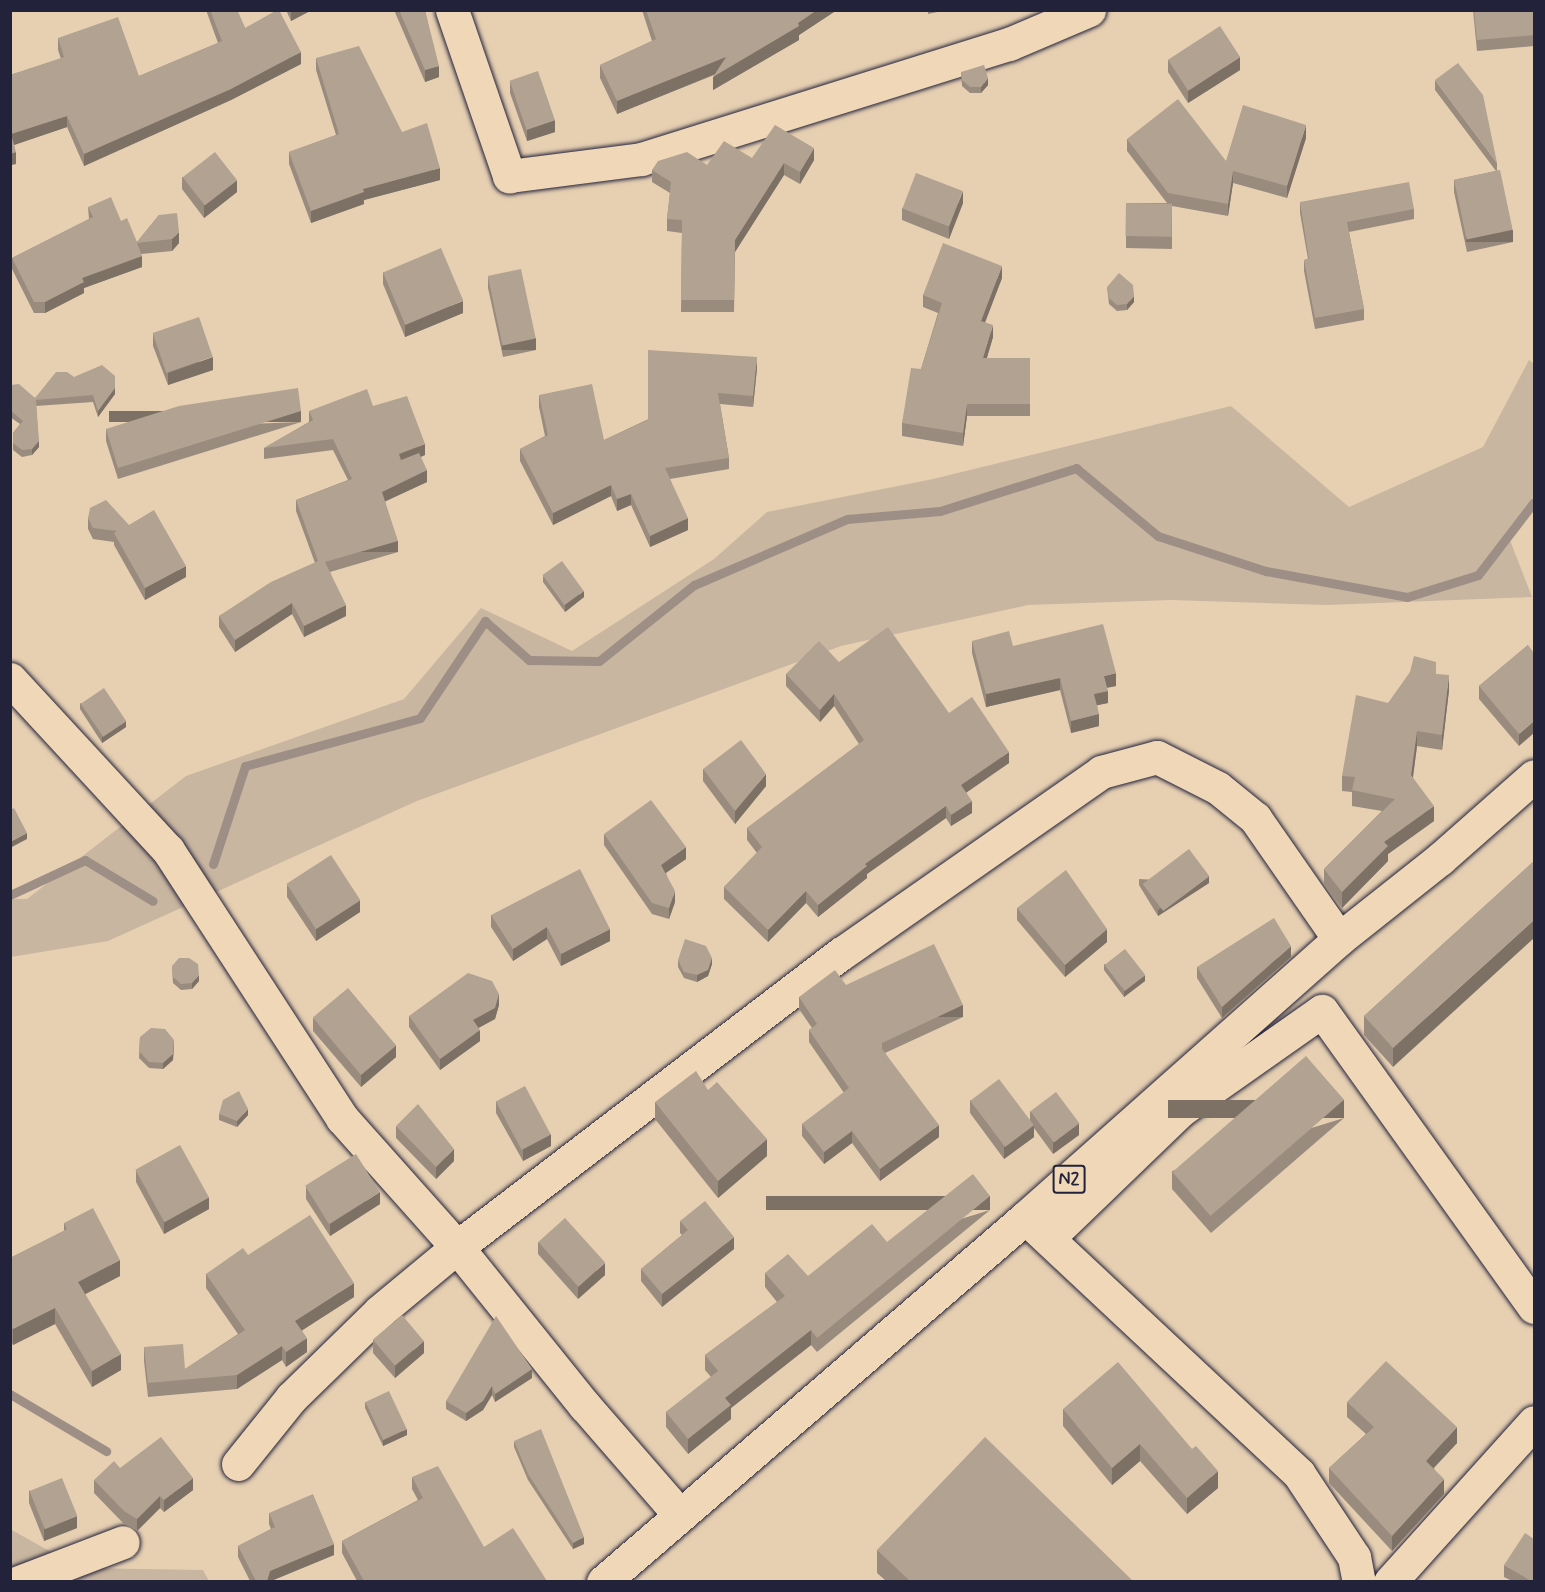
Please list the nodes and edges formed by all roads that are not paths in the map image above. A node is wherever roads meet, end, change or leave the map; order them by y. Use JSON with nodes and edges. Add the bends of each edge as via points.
{"nodes":[{"id":1,"x":452,"y":10,"type":"edge"},
{"id":2,"x":1089,"y":10,"type":"edge"},
{"id":3,"x":10,"y":679,"type":"edge"},
{"id":4,"x":1534,"y":776,"type":"edge"},
{"id":5,"x":1339,"y":939,"type":"junction"},
{"id":6,"x":1036,"y":1228,"type":"junction"},
{"id":7,"x":457,"y":1247,"type":"junction"},
{"id":8,"x":1534,"y":1307,"type":"edge"},
{"id":9,"x":1534,"y":1422,"type":"edge"},
{"id":10,"x":238,"y":1464,"type":"dead end"},
{"id":11,"x":678,"y":1513,"type":"junction"},
{"id":12,"x":123,"y":1542,"type":"dead end"},
{"id":13,"x":19,"y":1581,"type":"edge"},
{"id":14,"x":603,"y":1581,"type":"edge"},
{"id":15,"x":1359,"y":1581,"type":"edge"},
{"id":16,"x":1390,"y":1581,"type":"edge"}],
"edges":[{"from":1,"to":2,"type":"main road","via":[[509,176],[641,159],[1009,44]]},
{"from":3,"to":7,"type":"main road","via":[[168,850],[342,1118]]},
{"from":4,"to":5,"type":"main road","number":"N2","via":[[1440,859]]},
{"from":5,"to":6,"type":"main road","number":"N2"},
{"from":5,"to":7,"type":"main road","via":[[1255,818],[1218,788],[1157,757],[1101,772],[842,953]]},
{"from":6,"to":8,"type":"main road","via":[[1181,1110],[1322,1011]]},
{"from":6,"to":11,"type":"main road","number":"N2"},
{"from":6,"to":15,"type":"main road","via":[[1299,1474],[1354,1557]]},
{"from":7,"to":10,"type":"main road","via":[[380,1311],[291,1398]]},
{"from":7,"to":11,"type":"main road","via":[[585,1406]]},
{"from":9,"to":16,"type":"main road"},
{"from":11,"to":14,"type":"main road","number":"N2"},
{"from":12,"to":13,"type":"main road"}]}
